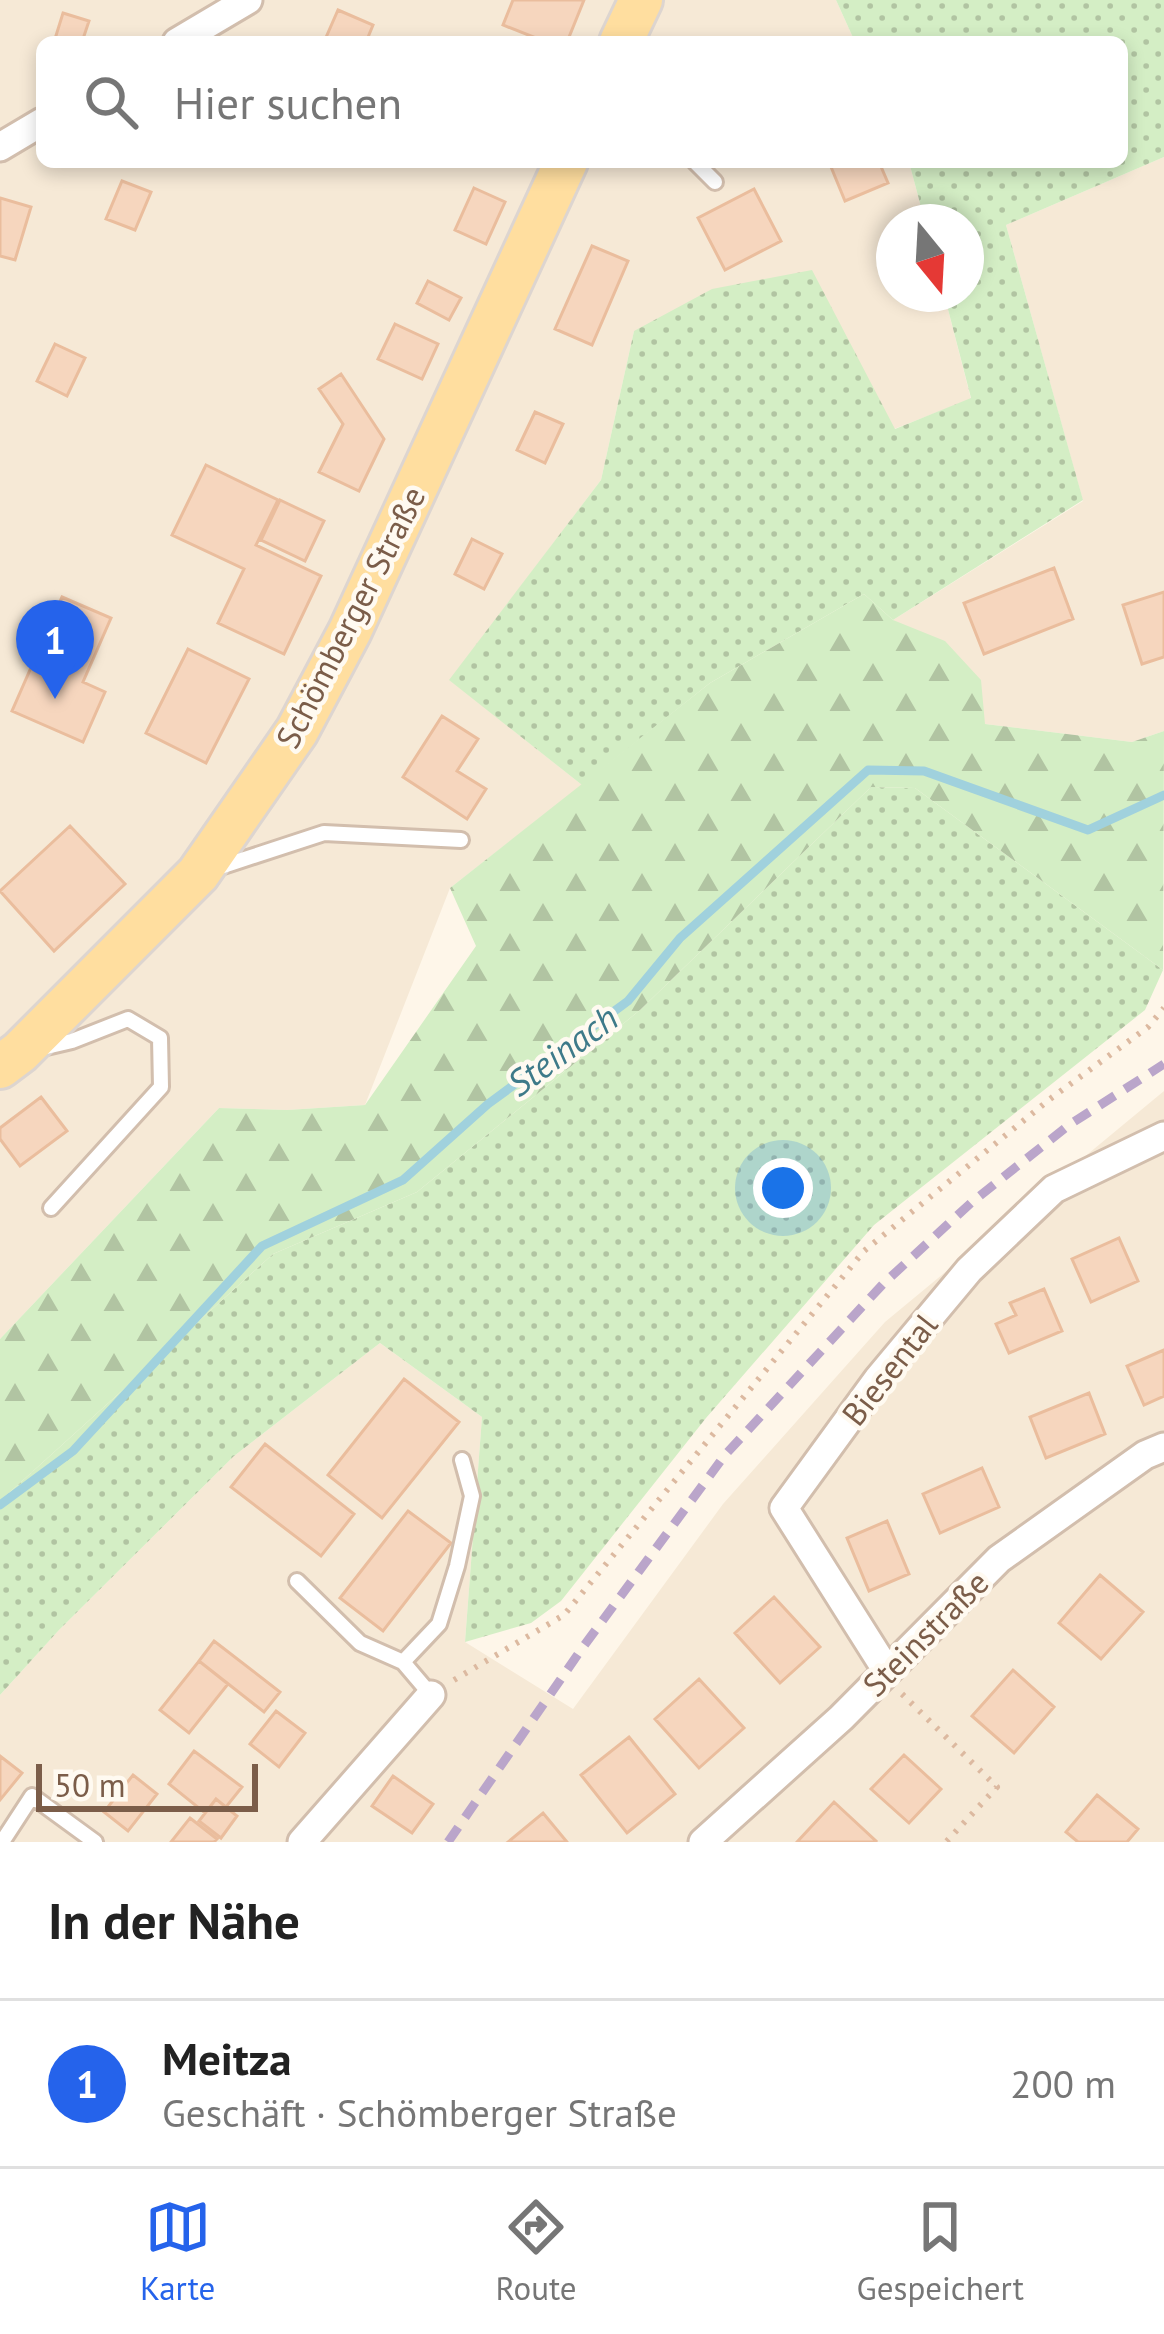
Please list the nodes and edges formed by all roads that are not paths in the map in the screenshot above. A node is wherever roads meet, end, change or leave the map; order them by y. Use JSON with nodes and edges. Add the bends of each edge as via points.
{"nodes":[{"id":1,"x":248,"y":0,"type":"edge"},
{"id":2,"x":640,"y":0,"type":"edge"},
{"id":3,"x":187,"y":36,"type":"edge"},
{"id":4,"x":624,"y":36,"type":"edge"},
{"id":5,"x":36,"y":126,"type":"edge"},
{"id":6,"x":0,"y":147,"type":"edge"},
{"id":7,"x":563,"y":168,"type":"edge"},
{"id":8,"x":700,"y":168,"type":"edge"},
{"id":9,"x":715,"y":182,"type":"dead end"},
{"id":10,"x":461,"y":840,"type":"dead end"},
{"id":11,"x":198,"y":874,"type":"junction"},
{"id":12,"x":10,"y":1060,"type":"edge"},
{"id":13,"x":1164,"y":1136,"type":"edge"},
{"id":14,"x":51,"y":1208,"type":"dead end"},
{"id":15,"x":1164,"y":1448,"type":"edge"},
{"id":16,"x":462,"y":1460,"type":"dead end"},
{"id":17,"x":296,"y":1581,"type":"dead end"},
{"id":18,"x":403,"y":1662,"type":"junction"},
{"id":19,"x":887,"y":1671,"type":"junction"},
{"id":20,"x":431,"y":1695,"type":"joint"},
{"id":21,"x":2,"y":1842,"type":"edge"},
{"id":22,"x":95,"y":1842,"type":"edge"},
{"id":23,"x":302,"y":1842,"type":"edge"},
{"id":24,"x":703,"y":1842,"type":"edge"}],
"edges":[{"from":1,"to":3,"type":"street"},
{"from":2,"to":4,"type":"main road"},
{"from":5,"to":6,"type":"street"},
{"from":7,"to":11,"type":"main road","name":"Schömberger Straße","via":[[350,631],[297,731]]},
{"from":8,"to":9,"type":"lane"},
{"from":10,"to":11,"type":"lane","via":[[324,833]]},
{"from":11,"to":12,"type":"main road","name":"Schömberger Straße"},
{"from":12,"to":14,"type":"lane","via":[[128,1019],[160,1039],[161,1087]]},
{"from":13,"to":19,"type":"street","name":"Biesental","via":[[1054,1189],[969,1270],[784,1508]]},
{"from":15,"to":19,"type":"street","name":"Steinstraße","via":[[999,1559]]},
{"from":16,"to":18,"type":"lane","via":[[472,1496],[458,1566],[439,1624]]},
{"from":17,"to":18,"type":"lane","via":[[360,1642]]},
{"from":18,"to":20,"type":"lane"},
{"from":19,"to":24,"type":"street","name":"Steinstraße"},
{"from":20,"to":23,"type":"street"},
{"from":21,"to":22,"type":"lane","via":[[32,1796]]}]}
